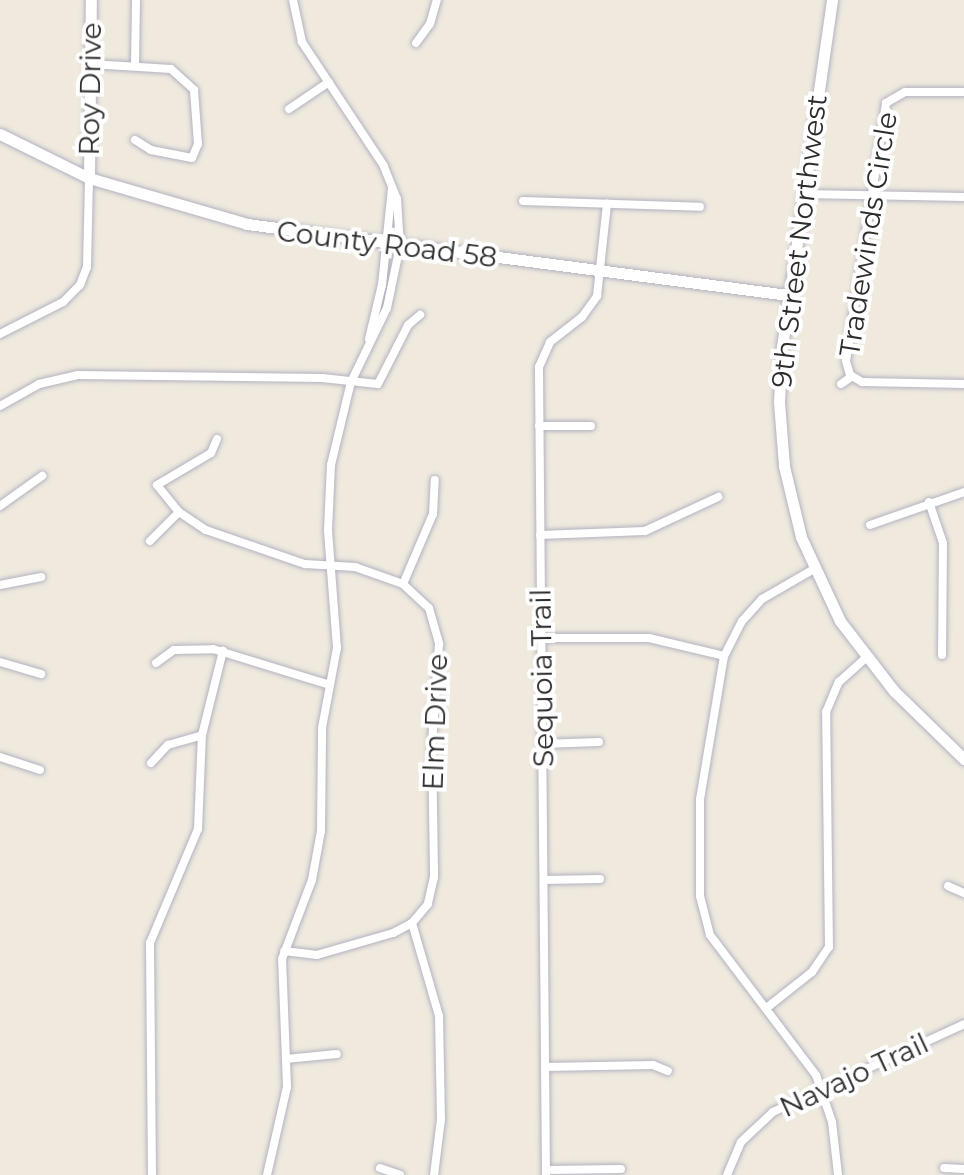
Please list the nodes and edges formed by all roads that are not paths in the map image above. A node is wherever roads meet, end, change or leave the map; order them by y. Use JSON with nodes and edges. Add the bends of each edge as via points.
{"nodes":[{"id":1,"x":91,"y":0,"type":"edge"},
{"id":2,"x":136,"y":0,"type":"edge"},
{"id":3,"x":293,"y":0,"type":"edge"},
{"id":4,"x":437,"y":0,"type":"edge"},
{"id":5,"x":832,"y":0,"type":"edge"},
{"id":6,"x":416,"y":43,"type":"dead end"},
{"id":7,"x":91,"y":64,"type":"junction"},
{"id":8,"x":135,"y":65,"type":"junction"},
{"id":9,"x":194,"y":71,"type":"dead end"},
{"id":10,"x":186,"y":79,"type":"junction"},
{"id":11,"x":329,"y":82,"type":"junction"},
{"id":12,"x":964,"y":92,"type":"edge"},
{"id":13,"x":289,"y":109,"type":"dead end"},
{"id":14,"x":1,"y":136,"type":"edge"},
{"id":15,"x":135,"y":140,"type":"dead end"},
{"id":16,"x":89,"y":178,"type":"junction"},
{"id":17,"x":392,"y":188,"type":"junction"},
{"id":18,"x":804,"y":194,"type":"junction"},
{"id":19,"x":872,"y":195,"type":"junction"},
{"id":20,"x":964,"y":197,"type":"edge"},
{"id":21,"x":523,"y":201,"type":"dead end"},
{"id":22,"x":607,"y":204,"type":"junction"},
{"id":23,"x":700,"y":207,"type":"dead end"},
{"id":24,"x":387,"y":244,"type":"junction"},
{"id":25,"x":400,"y":246,"type":"junction"},
{"id":26,"x":601,"y":271,"type":"junction"},
{"id":27,"x":788,"y":295,"type":"junction"},
{"id":28,"x":420,"y":315,"type":"dead end"},
{"id":29,"x":0,"y":334,"type":"edge"},
{"id":30,"x":369,"y":339,"type":"junction"},
{"id":31,"x":851,"y":377,"type":"junction"},
{"id":32,"x":351,"y":382,"type":"junction"},
{"id":33,"x":841,"y":384,"type":"dead end"},
{"id":34,"x":964,"y":384,"type":"edge"},
{"id":35,"x":0,"y":406,"type":"edge"},
{"id":36,"x":539,"y":426,"type":"junction"},
{"id":37,"x":591,"y":426,"type":"dead end"},
{"id":38,"x":217,"y":439,"type":"dead end"},
{"id":39,"x":42,"y":476,"type":"dead end"},
{"id":40,"x":435,"y":480,"type":"dead end"},
{"id":41,"x":964,"y":492,"type":"edge"},
{"id":42,"x":718,"y":497,"type":"dead end"},
{"id":43,"x":929,"y":502,"type":"junction"},
{"id":44,"x":0,"y":506,"type":"edge"},
{"id":45,"x":179,"y":512,"type":"junction"},
{"id":46,"x":870,"y":525,"type":"dead end"},
{"id":47,"x":540,"y":535,"type":"junction"},
{"id":48,"x":150,"y":541,"type":"dead end"},
{"id":49,"x":330,"y":565,"type":"junction"},
{"id":50,"x":814,"y":569,"type":"junction"},
{"id":51,"x":41,"y":577,"type":"dead end"},
{"id":52,"x":403,"y":584,"type":"junction"},
{"id":53,"x":0,"y":585,"type":"edge"},
{"id":54,"x":541,"y":638,"type":"junction"},
{"id":55,"x":223,"y":651,"type":"junction"},
{"id":56,"x":942,"y":655,"type":"dead end"},
{"id":57,"x":724,"y":656,"type":"junction"},
{"id":58,"x":866,"y":658,"type":"junction"},
{"id":59,"x":0,"y":662,"type":"edge"},
{"id":60,"x":156,"y":663,"type":"dead end"},
{"id":61,"x":41,"y":674,"type":"dead end"},
{"id":62,"x":330,"y":685,"type":"junction"},
{"id":63,"x":202,"y":735,"type":"junction"},
{"id":64,"x":599,"y":742,"type":"dead end"},
{"id":65,"x":542,"y":744,"type":"junction"},
{"id":66,"x":0,"y":757,"type":"edge"},
{"id":67,"x":964,"y":759,"type":"edge"},
{"id":68,"x":151,"y":763,"type":"dead end"},
{"id":69,"x":40,"y":770,"type":"dead end"},
{"id":70,"x":600,"y":879,"type":"dead end"},
{"id":71,"x":544,"y":880,"type":"junction"},
{"id":72,"x":948,"y":886,"type":"dead end"},
{"id":73,"x":964,"y":893,"type":"edge"},
{"id":74,"x":412,"y":923,"type":"junction"},
{"id":75,"x":284,"y":951,"type":"junction"},
{"id":76,"x":769,"y":1006,"type":"junction"},
{"id":77,"x":964,"y":1024,"type":"edge"},
{"id":78,"x":337,"y":1054,"type":"dead end"},
{"id":79,"x":286,"y":1059,"type":"junction"},
{"id":80,"x":545,"y":1067,"type":"junction"},
{"id":81,"x":668,"y":1071,"type":"dead end"},
{"id":82,"x":822,"y":1088,"type":"junction"},
{"id":83,"x":380,"y":1168,"type":"dead end"},
{"id":84,"x":944,"y":1168,"type":"dead end"},
{"id":85,"x":621,"y":1169,"type":"dead end"},
{"id":86,"x":964,"y":1169,"type":"edge"},
{"id":87,"x":546,"y":1173,"type":"edge"},
{"id":88,"x":152,"y":1175,"type":"edge"},
{"id":89,"x":267,"y":1175,"type":"edge"},
{"id":90,"x":400,"y":1175,"type":"edge"},
{"id":91,"x":434,"y":1175,"type":"edge"},
{"id":92,"x":727,"y":1175,"type":"edge"},
{"id":93,"x":838,"y":1175,"type":"edge"}],
"edges":[{"from":1,"to":7,"type":"street","name":"Roy Drive"},
{"from":2,"to":8,"type":"street"},
{"from":3,"to":11,"type":"street","via":[[299,37]]},
{"from":4,"to":6,"type":"street","via":[[430,24]]},
{"from":5,"to":18,"type":"street","name":"9th Street Northwest"},
{"from":7,"to":8,"type":"street"},
{"from":7,"to":16,"type":"street","name":"Roy Drive"},
{"from":8,"to":10,"type":"street","via":[[171,69]]},
{"from":9,"to":10,"type":"street"},
{"from":10,"to":15,"type":"street","via":[[198,106],[194,156],[181,159]]},
{"from":11,"to":13,"type":"street"},
{"from":11,"to":17,"type":"street","via":[[373,145]]},
{"from":12,"to":19,"type":"street","name":"Tradewinds Circle","via":[[905,92],[889,99]]},
{"from":14,"to":16,"type":"street","name":"County Road 58"},
{"from":16,"to":24,"type":"street","name":"County Road 58","via":[[234,222]]},
{"from":16,"to":29,"type":"street","via":[[87,267],[80,285],[63,302]]},
{"from":17,"to":24,"type":"street"},
{"from":17,"to":25,"type":"street"},
{"from":18,"to":19,"type":"street"},
{"from":18,"to":27,"type":"street","name":"9th Street Northwest"},
{"from":19,"to":20,"type":"street"},
{"from":19,"to":31,"type":"street","name":"Tradewinds Circle","via":[[847,352]]},
{"from":21,"to":22,"type":"street"},
{"from":22,"to":23,"type":"street"},
{"from":22,"to":26,"type":"street","name":"Sequoia Trail"},
{"from":24,"to":25,"type":"street","name":"County Road 58"},
{"from":24,"to":30,"type":"street"},
{"from":25,"to":26,"type":"street","name":"County Road 58"},
{"from":25,"to":30,"type":"street","via":[[390,298]]},
{"from":26,"to":27,"type":"street","name":"County Road 58"},
{"from":26,"to":36,"type":"street","name":"Sequoia Trail","via":[[590,308],[541,356]]},
{"from":27,"to":50,"type":"street","name":"9th Street Northwest","via":[[780,435],[788,491]]},
{"from":28,"to":32,"type":"street","via":[[408,325],[387,376],[378,384]]},
{"from":30,"to":32,"type":"street"},
{"from":31,"to":33,"type":"street"},
{"from":31,"to":34,"type":"street","name":"Tradewinds Circle","via":[[866,382]]},
{"from":32,"to":35,"type":"street","via":[[78,375],[39,384]]},
{"from":32,"to":49,"type":"street","via":[[331,465]]},
{"from":36,"to":37,"type":"street"},
{"from":36,"to":47,"type":"street","name":"Sequoia Trail"},
{"from":38,"to":45,"type":"street","via":[[211,453],[157,485]]},
{"from":39,"to":44,"type":"street"},
{"from":40,"to":52,"type":"street","via":[[433,514]]},
{"from":41,"to":43,"type":"street"},
{"from":42,"to":47,"type":"street","via":[[645,531]]},
{"from":43,"to":46,"type":"street"},
{"from":43,"to":56,"type":"street","via":[[943,543]]},
{"from":45,"to":48,"type":"street"},
{"from":45,"to":49,"type":"street","via":[[211,532],[305,564]]},
{"from":47,"to":54,"type":"street","name":"Sequoia Trail"},
{"from":49,"to":52,"type":"street"},
{"from":49,"to":62,"type":"street","via":[[337,648]]},
{"from":50,"to":57,"type":"street","via":[[762,599],[742,621]]},
{"from":50,"to":58,"type":"street","name":"9th Street Northwest"},
{"from":51,"to":53,"type":"street"},
{"from":52,"to":74,"type":"street","name":"Elm Drive","via":[[432,614],[440,663],[432,731],[433,884],[428,904]]},
{"from":54,"to":57,"type":"street","via":[[649,638]]},
{"from":54,"to":65,"type":"street","name":"Sequoia Trail"},
{"from":55,"to":60,"type":"street","via":[[174,650]]},
{"from":55,"to":62,"type":"street"},
{"from":55,"to":63,"type":"street"},
{"from":57,"to":76,"type":"street","via":[[700,799],[701,906],[710,935]]},
{"from":58,"to":67,"type":"street","name":"9th Street Northwest"},
{"from":58,"to":76,"type":"street","via":[[839,682],[826,712],[829,947],[812,972]]},
{"from":59,"to":61,"type":"street"},
{"from":62,"to":75,"type":"street","via":[[322,728],[319,848]]},
{"from":63,"to":68,"type":"street","via":[[168,745]]},
{"from":63,"to":88,"type":"street","via":[[198,829],[156,922],[149,952]]},
{"from":64,"to":65,"type":"street"},
{"from":65,"to":71,"type":"street","name":"Sequoia Trail"},
{"from":66,"to":69,"type":"street"},
{"from":70,"to":71,"type":"street"},
{"from":71,"to":80,"type":"street","name":"Sequoia Trail"},
{"from":72,"to":73,"type":"street"},
{"from":74,"to":75,"type":"street","via":[[317,955]]},
{"from":74,"to":91,"type":"street","via":[[439,1016],[441,1119]]},
{"from":75,"to":79,"type":"street","via":[[281,1007]]},
{"from":76,"to":82,"type":"street"},
{"from":77,"to":82,"type":"street","name":"Navajo Trail"},
{"from":78,"to":79,"type":"street"},
{"from":79,"to":89,"type":"street","via":[[285,1102]]},
{"from":80,"to":81,"type":"street","via":[[653,1065]]},
{"from":80,"to":87,"type":"street","name":"Sequoia Trail"},
{"from":82,"to":92,"type":"street","name":"Navajo Trail","via":[[759,1122],[736,1150]]},
{"from":82,"to":93,"type":"street"},
{"from":83,"to":90,"type":"street"},
{"from":84,"to":86,"type":"street"},
{"from":85,"to":87,"type":"street"}]}
